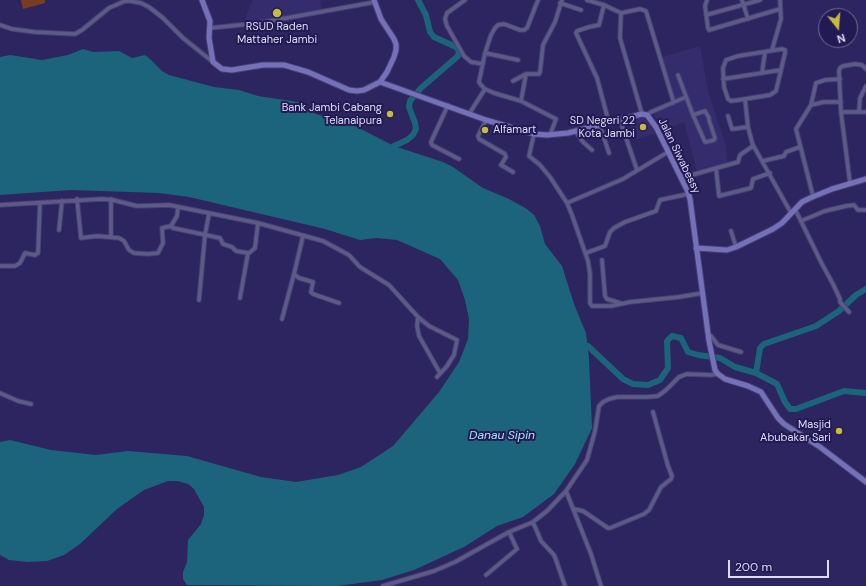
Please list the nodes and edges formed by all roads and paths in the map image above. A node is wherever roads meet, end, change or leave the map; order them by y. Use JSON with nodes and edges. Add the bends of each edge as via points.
{"nodes":[{"id":1,"x":202,"y":0,"type":"edge"},
{"id":2,"x":465,"y":0,"type":"edge"},
{"id":3,"x":538,"y":0,"type":"edge"},
{"id":4,"x":587,"y":0,"type":"edge"},
{"id":5,"x":707,"y":0,"type":"edge"},
{"id":6,"x":742,"y":0,"type":"edge"},
{"id":7,"x":760,"y":0,"type":"edge"},
{"id":8,"x":780,"y":0,"type":"edge"},
{"id":9,"x":374,"y":1,"type":"edge"},
{"id":10,"x":561,"y":2,"type":"edge"},
{"id":11,"x":604,"y":5,"type":"junction"},
{"id":12,"x":744,"y":5,"type":"junction"},
{"id":13,"x":780,"y":9,"type":"junction"},
{"id":14,"x":581,"y":10,"type":"dead end"},
{"id":15,"x":621,"y":13,"type":"junction"},
{"id":16,"x":706,"y":15,"type":"junction"},
{"id":17,"x":748,"y":19,"type":"junction"},
{"id":18,"x":0,"y":25,"type":"edge"},
{"id":19,"x":210,"y":28,"type":"junction"},
{"id":20,"x":772,"y":50,"type":"junction"},
{"id":21,"x":765,"y":52,"type":"junction"},
{"id":22,"x":485,"y":54,"type":"junction"},
{"id":23,"x":518,"y":60,"type":"dead end"},
{"id":24,"x":213,"y":62,"type":"junction"},
{"id":25,"x":483,"y":64,"type":"junction"},
{"id":26,"x":866,"y":69,"type":"edge"},
{"id":27,"x":781,"y":70,"type":"junction"},
{"id":28,"x":762,"y":73,"type":"junction"},
{"id":29,"x":526,"y":74,"type":"junction"},
{"id":30,"x":678,"y":74,"type":"dead end"},
{"id":31,"x":723,"y":79,"type":"junction"},
{"id":32,"x":840,"y":79,"type":"junction"},
{"id":33,"x":513,"y":80,"type":"dead end"},
{"id":34,"x":380,"y":82,"type":"junction"},
{"id":35,"x":866,"y":86,"type":"edge"},
{"id":36,"x":485,"y":89,"type":"junction"},
{"id":37,"x":686,"y":97,"type":"junction"},
{"id":38,"x":745,"y":99,"type":"junction"},
{"id":39,"x":521,"y":101,"type":"junction"},
{"id":40,"x":841,"y":102,"type":"junction"},
{"id":41,"x":673,"y":103,"type":"junction"},
{"id":42,"x":448,"y":105,"type":"junction"},
{"id":43,"x":811,"y":105,"type":"junction"},
{"id":44,"x":842,"y":112,"type":"junction"},
{"id":45,"x":859,"y":112,"type":"junction"},
{"id":46,"x":866,"y":112,"type":"edge"},
{"id":47,"x":469,"y":114,"type":"junction"},
{"id":48,"x":645,"y":114,"type":"junction"},
{"id":49,"x":693,"y":115,"type":"junction"},
{"id":50,"x":728,"y":116,"type":"dead end"},
{"id":51,"x":486,"y":120,"type":"junction"},
{"id":52,"x":620,"y":120,"type":"junction"},
{"id":53,"x":610,"y":123,"type":"junction"},
{"id":54,"x":600,"y":126,"type":"junction"},
{"id":55,"x":748,"y":127,"type":"junction"},
{"id":56,"x":576,"y":132,"type":"junction"},
{"id":57,"x":534,"y":134,"type":"junction"},
{"id":58,"x":550,"y":135,"type":"junction"},
{"id":59,"x":753,"y":145,"type":"junction"},
{"id":60,"x":800,"y":147,"type":"junction"},
{"id":61,"x":592,"y":150,"type":"dead end"},
{"id":62,"x":609,"y":152,"type":"dead end"},
{"id":63,"x":668,"y":152,"type":"junction"},
{"id":64,"x":459,"y":159,"type":"dead end"},
{"id":65,"x":763,"y":161,"type":"junction"},
{"id":66,"x":716,"y":168,"type":"junction"},
{"id":67,"x":638,"y":170,"type":"junction"},
{"id":68,"x":513,"y":172,"type":"dead end"},
{"id":69,"x":770,"y":173,"type":"junction"},
{"id":70,"x":681,"y":178,"type":"junction"},
{"id":71,"x":866,"y":179,"type":"edge"},
{"id":72,"x":850,"y":183,"type":"junction"},
{"id":73,"x":688,"y":194,"type":"junction"},
{"id":74,"x":813,"y":196,"type":"junction"},
{"id":75,"x":77,"y":199,"type":"junction"},
{"id":76,"x":111,"y":199,"type":"junction"},
{"id":77,"x":62,"y":201,"type":"junction"},
{"id":78,"x":40,"y":203,"type":"junction"},
{"id":79,"x":567,"y":203,"type":"junction"},
{"id":80,"x":0,"y":205,"type":"edge"},
{"id":81,"x":178,"y":206,"type":"junction"},
{"id":82,"x":866,"y":210,"type":"edge"},
{"id":83,"x":793,"y":211,"type":"junction"},
{"id":84,"x":209,"y":214,"type":"junction"},
{"id":85,"x":801,"y":221,"type":"junction"},
{"id":86,"x":258,"y":223,"type":"junction"},
{"id":87,"x":171,"y":226,"type":"junction"},
{"id":88,"x":60,"y":230,"type":"dead end"},
{"id":89,"x":731,"y":231,"type":"dead end"},
{"id":90,"x":205,"y":235,"type":"junction"},
{"id":91,"x":302,"y":236,"type":"junction"},
{"id":92,"x":111,"y":237,"type":"junction"},
{"id":93,"x":736,"y":247,"type":"junction"},
{"id":94,"x":696,"y":248,"type":"junction"},
{"id":95,"x":586,"y":253,"type":"junction"},
{"id":96,"x":248,"y":254,"type":"junction"},
{"id":97,"x":602,"y":260,"type":"dead end"},
{"id":98,"x":0,"y":266,"type":"edge"},
{"id":99,"x":294,"y":274,"type":"junction"},
{"id":100,"x":703,"y":293,"type":"junction"},
{"id":101,"x":240,"y":298,"type":"dead end"},
{"id":102,"x":199,"y":300,"type":"dead end"},
{"id":103,"x":339,"y":302,"type":"dead end"},
{"id":104,"x":620,"y":303,"type":"junction"},
{"id":105,"x":849,"y":312,"type":"dead end"},
{"id":106,"x":418,"y":317,"type":"junction"},
{"id":107,"x":282,"y":319,"type":"dead end"},
{"id":108,"x":708,"y":335,"type":"junction"},
{"id":109,"x":741,"y":352,"type":"dead end"},
{"id":110,"x":440,"y":373,"type":"junction"},
{"id":111,"x":718,"y":374,"type":"junction"},
{"id":112,"x":437,"y":377,"type":"dead end"},
{"id":113,"x":0,"y":393,"type":"edge"},
{"id":114,"x":32,"y":404,"type":"dead end"},
{"id":115,"x":653,"y":412,"type":"dead end"},
{"id":116,"x":866,"y":482,"type":"edge"},
{"id":117,"x":566,"y":491,"type":"junction"},
{"id":118,"x":574,"y":509,"type":"junction"},
{"id":119,"x":533,"y":522,"type":"junction"},
{"id":120,"x":509,"y":532,"type":"junction"},
{"id":121,"x":486,"y":574,"type":"dead end"},
{"id":122,"x":382,"y":586,"type":"edge"},
{"id":123,"x":566,"y":586,"type":"edge"},
{"id":124,"x":601,"y":586,"type":"edge"}],
"edges":[{"from":1,"to":19,"type":"main road"},
{"from":2,"to":25,"type":"street","via":[[448,12],[445,19],[464,56],[471,62]]},
{"from":3,"to":22,"type":"street","via":[[527,28],[520,30],[504,24],[496,26]]},
{"from":4,"to":11,"type":"street"},
{"from":5,"to":16,"type":"street"},
{"from":6,"to":12,"type":"street"},
{"from":7,"to":12,"type":"street"},
{"from":8,"to":13,"type":"street"},
{"from":9,"to":19,"type":"street","via":[[259,23]]},
{"from":9,"to":34,"type":"main road","via":[[396,44],[394,57]]},
{"from":10,"to":14,"type":"street"},
{"from":10,"to":29,"type":"street","via":[[555,22],[543,45],[540,72]]},
{"from":11,"to":15,"type":"street"},
{"from":11,"to":53,"type":"street","via":[[599,25],[576,33],[597,78]]},
{"from":12,"to":16,"type":"street"},
{"from":12,"to":17,"type":"street"},
{"from":13,"to":17,"type":"street"},
{"from":13,"to":20,"type":"street","via":[[780,23]]},
{"from":15,"to":41,"type":"street","via":[[640,9],[646,11]]},
{"from":15,"to":48,"type":"street","via":[[620,38]]},
{"from":16,"to":17,"type":"street","via":[[710,30]]},
{"from":18,"to":24,"type":"street","via":[[27,31],[75,34],[113,6],[130,1],[149,7]]},
{"from":19,"to":24,"type":"main road","via":[[210,51]]},
{"from":20,"to":21,"type":"street"},
{"from":20,"to":27,"type":"street","via":[[785,50]]},
{"from":21,"to":28,"type":"street"},
{"from":21,"to":31,"type":"street","via":[[726,60],[722,68]]},
{"from":22,"to":23,"type":"street"},
{"from":22,"to":25,"type":"street"},
{"from":24,"to":34,"type":"main road","via":[[222,69],[232,70],[263,65],[284,65],[357,91]]},
{"from":25,"to":36,"type":"street","via":[[480,84]]},
{"from":26,"to":32,"type":"street","via":[[858,64],[843,66],[839,71]]},
{"from":27,"to":28,"type":"street"},
{"from":27,"to":38,"type":"street","via":[[774,93]]},
{"from":28,"to":31,"type":"street"},
{"from":29,"to":33,"type":"street"},
{"from":29,"to":39,"type":"street"},
{"from":30,"to":37,"type":"street"},
{"from":31,"to":38,"type":"street","via":[[728,99]]},
{"from":32,"to":40,"type":"street"},
{"from":32,"to":43,"type":"street","via":[[816,83]]},
{"from":34,"to":42,"type":"main road","name":"Jalan Siwabessy"},
{"from":35,"to":45,"type":"street","via":[[860,98]]},
{"from":36,"to":39,"type":"street"},
{"from":36,"to":47,"type":"street"},
{"from":37,"to":41,"type":"street"},
{"from":37,"to":49,"type":"street"},
{"from":38,"to":55,"type":"street"},
{"from":39,"to":58,"type":"street","via":[[556,119]]},
{"from":40,"to":43,"type":"street"},
{"from":40,"to":44,"type":"street"},
{"from":41,"to":48,"type":"street"},
{"from":42,"to":47,"type":"main road","name":"Jalan Siwabessy"},
{"from":42,"to":64,"type":"street","via":[[430,142]]},
{"from":43,"to":60,"type":"street","via":[[796,129]]},
{"from":44,"to":45,"type":"street"},
{"from":44,"to":72,"type":"street"},
{"from":45,"to":46,"type":"street"},
{"from":47,"to":51,"type":"main road","name":"Jalan Siwabessy"},
{"from":48,"to":52,"type":"main road","name":"Jalan Siwabessy"},
{"from":48,"to":63,"type":"main road","name":"Jalan Siwabessy","via":[[656,127]]},
{"from":49,"to":49,"type":"street","via":[[704,111],[709,119],[714,140],[705,142]]},
{"from":50,"to":55,"type":"street","via":[[732,129]]},
{"from":51,"to":57,"type":"main road","name":"Jalan Siwabessy"},
{"from":51,"to":68,"type":"street","via":[[479,139],[505,154],[501,166]]},
{"from":52,"to":53,"type":"main road","name":"Jalan Siwabessy"},
{"from":52,"to":67,"type":"street"},
{"from":53,"to":54,"type":"main road","name":"Jalan Siwabessy"},
{"from":54,"to":56,"type":"main road","name":"Jalan Siwabessy"},
{"from":54,"to":62,"type":"street"},
{"from":55,"to":59,"type":"street"},
{"from":56,"to":58,"type":"main road","name":"Jalan Siwabessy"},
{"from":56,"to":61,"type":"street"},
{"from":57,"to":58,"type":"main road","name":"Jalan Siwabessy"},
{"from":57,"to":79,"type":"street","via":[[529,156],[547,172]]},
{"from":59,"to":65,"type":"street"},
{"from":59,"to":66,"type":"street","via":[[740,155],[738,162]]},
{"from":60,"to":65,"type":"street","via":[[786,152],[784,156]]},
{"from":60,"to":74,"type":"street"},
{"from":63,"to":67,"type":"street"},
{"from":63,"to":70,"type":"main road","name":"Jalan Siwabessy"},
{"from":65,"to":69,"type":"street"},
{"from":66,"to":69,"type":"street","via":[[719,196],[751,188],[753,179]]},
{"from":66,"to":70,"type":"street"},
{"from":67,"to":79,"type":"street"},
{"from":69,"to":83,"type":"street"},
{"from":70,"to":73,"type":"main road","name":"Jalan Siwabessy"},
{"from":71,"to":72,"type":"main road"},
{"from":72,"to":74,"type":"main road"},
{"from":73,"to":94,"type":"main road","name":"Jalan Siwabessy"},
{"from":73,"to":95,"type":"street","via":[[660,200],[656,211],[614,228],[605,246]]},
{"from":74,"to":83,"type":"main road"},
{"from":75,"to":76,"type":"street"},
{"from":75,"to":77,"type":"street"},
{"from":75,"to":92,"type":"street","via":[[82,238]]},
{"from":76,"to":81,"type":"street","via":[[137,206]]},
{"from":76,"to":92,"type":"street"},
{"from":77,"to":78,"type":"street"},
{"from":77,"to":88,"type":"street"},
{"from":78,"to":80,"type":"street"},
{"from":78,"to":98,"type":"street","via":[[38,253],[25,253],[20,263],[15,266]]},
{"from":79,"to":95,"type":"street"},
{"from":81,"to":84,"type":"street"},
{"from":81,"to":87,"type":"street","via":[[177,216]]},
{"from":82,"to":85,"type":"street","via":[[858,210],[854,205],[846,206],[818,213]]},
{"from":83,"to":85,"type":"street"},
{"from":83,"to":93,"type":"main road","via":[[773,229]]},
{"from":84,"to":86,"type":"street"},
{"from":84,"to":90,"type":"street"},
{"from":85,"to":105,"type":"street","via":[[840,302]]},
{"from":86,"to":91,"type":"street"},
{"from":86,"to":96,"type":"street","via":[[255,248]]},
{"from":87,"to":90,"type":"street"},
{"from":87,"to":92,"type":"street","via":[[162,228],[163,243],[156,254],[134,253],[128,250],[122,239]]},
{"from":89,"to":93,"type":"street"},
{"from":90,"to":96,"type":"street","via":[[220,238],[223,244]]},
{"from":90,"to":102,"type":"street"},
{"from":91,"to":99,"type":"street"},
{"from":91,"to":106,"type":"street","via":[[323,241],[349,255],[360,267],[388,285]]},
{"from":93,"to":94,"type":"main road","via":[[727,250]]},
{"from":94,"to":100,"type":"main road","name":"Jalan Siwabessy"},
{"from":95,"to":104,"type":"street","via":[[590,274],[590,304],[595,307]]},
{"from":96,"to":101,"type":"street"},
{"from":97,"to":104,"type":"street","via":[[605,296]]},
{"from":99,"to":103,"type":"street","via":[[313,282],[313,294]]},
{"from":99,"to":107,"type":"street"},
{"from":100,"to":104,"type":"street"},
{"from":100,"to":108,"type":"main road","name":"Jalan Siwabessy"},
{"from":106,"to":110,"type":"street","via":[[419,336]]},
{"from":106,"to":110,"type":"street","via":[[439,332],[457,340],[454,355]]},
{"from":108,"to":109,"type":"street","via":[[712,336],[718,345]]},
{"from":108,"to":111,"type":"main road","name":"Jalan Siwabessy","via":[[713,366]]},
{"from":110,"to":112,"type":"street"},
{"from":111,"to":116,"type":"main road","via":[[761,392],[784,424],[820,447]]},
{"from":111,"to":117,"type":"street","via":[[687,374],[679,377],[658,396],[617,397],[603,402],[597,413],[587,460]]},
{"from":113,"to":114,"type":"street"},
{"from":115,"to":118,"type":"street","via":[[672,476],[661,487],[649,510],[608,528],[583,511]]},
{"from":117,"to":118,"type":"street"},
{"from":117,"to":119,"type":"street"},
{"from":118,"to":124,"type":"street"},
{"from":119,"to":120,"type":"street"},
{"from":119,"to":123,"type":"street","via":[[541,542],[554,555]]},
{"from":120,"to":121,"type":"street","via":[[517,549]]},
{"from":120,"to":122,"type":"street","via":[[434,571]]}]}
